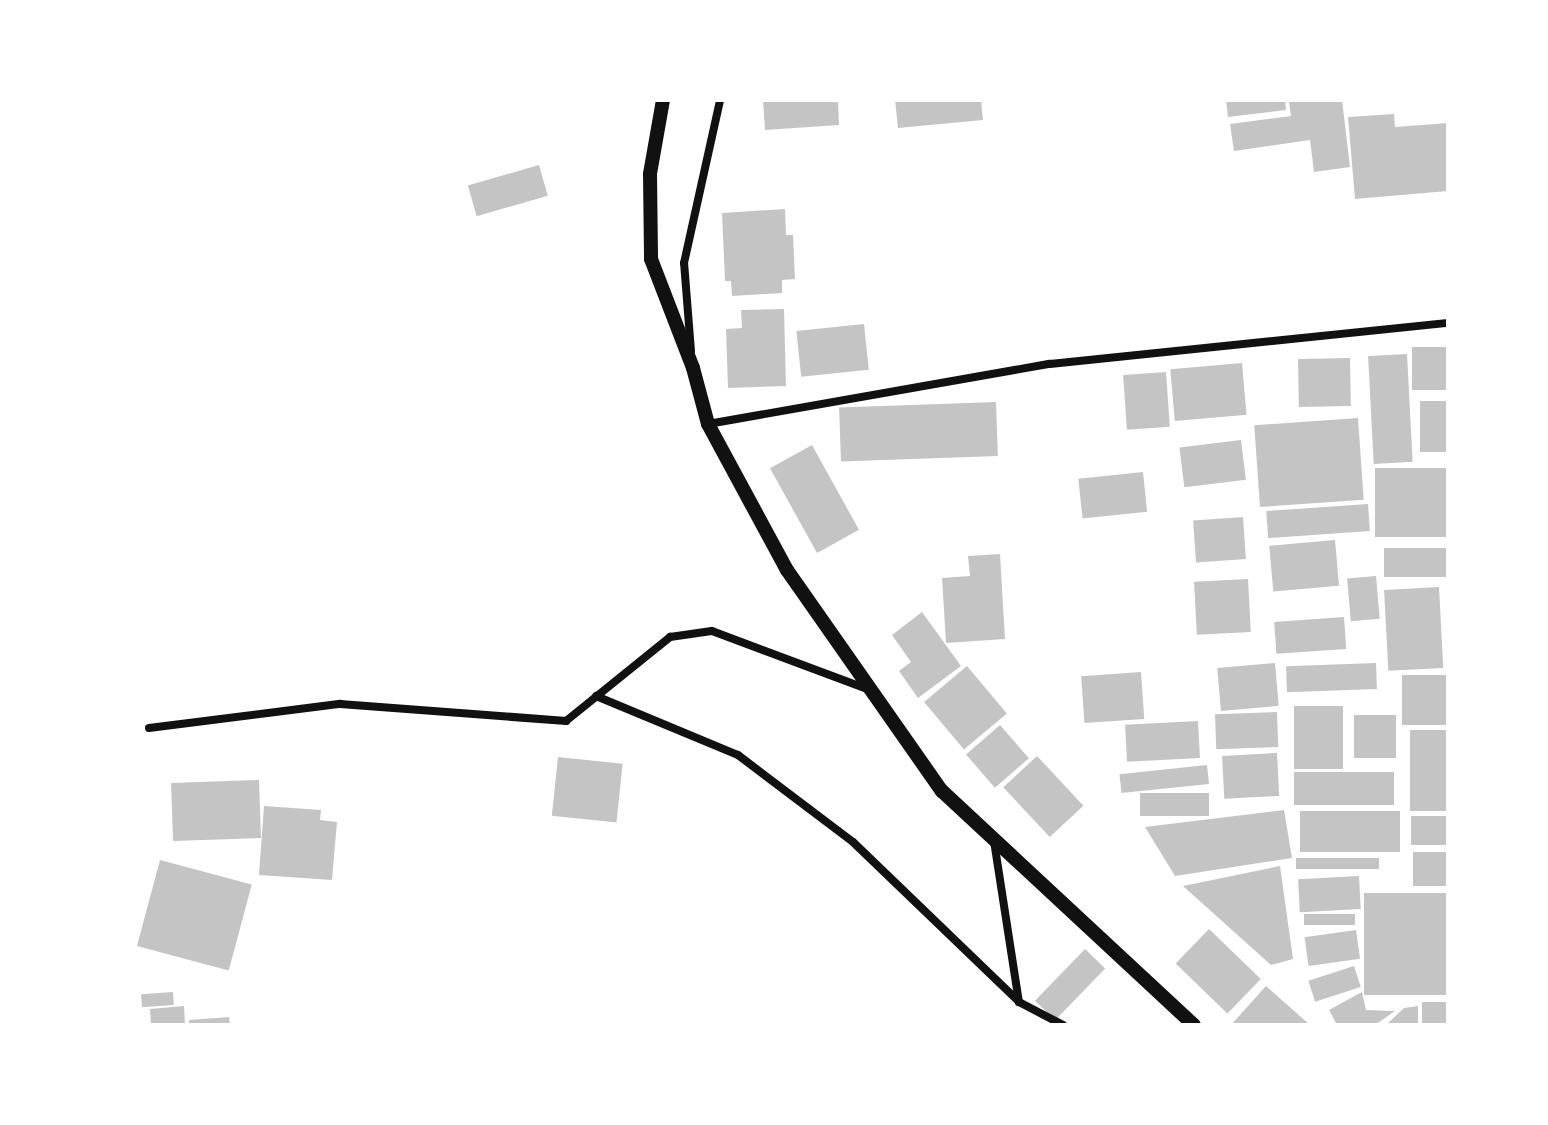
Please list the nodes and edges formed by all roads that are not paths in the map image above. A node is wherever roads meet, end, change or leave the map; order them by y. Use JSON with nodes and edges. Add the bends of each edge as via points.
{"nodes":[{"id":1,"x":663,"y":100,"type":"edge"},
{"id":2,"x":720,"y":100,"type":"edge"},
{"id":3,"x":1448,"y":323,"type":"edge"},
{"id":4,"x":693,"y":368,"type":"junction"},
{"id":5,"x":708,"y":424,"type":"junction"},
{"id":6,"x":868,"y":689,"type":"junction"},
{"id":7,"x":596,"y":696,"type":"junction"},
{"id":8,"x":149,"y":728,"type":"dead end"},
{"id":9,"x":994,"y":840,"type":"junction"},
{"id":10,"x":1019,"y":1002,"type":"junction"},
{"id":11,"x":1063,"y":1025,"type":"edge"},
{"id":12,"x":1194,"y":1025,"type":"edge"}],
"edges":[{"from":1,"to":4,"type":"street","via":[[650,174],[651,259]]},
{"from":2,"to":4,"type":"street","via":[[684,263]]},
{"from":3,"to":5,"type":"street","via":[[1050,364]]},
{"from":4,"to":5,"type":"street"},
{"from":5,"to":6,"type":"street","via":[[787,570]]},
{"from":6,"to":7,"type":"street","via":[[712,631],[670,637]]},
{"from":6,"to":9,"type":"street","via":[[942,791]]},
{"from":7,"to":8,"type":"street","via":[[566,721],[340,704]]},
{"from":7,"to":10,"type":"street","via":[[738,755],[853,842]]},
{"from":9,"to":10,"type":"street"},
{"from":9,"to":12,"type":"street"},
{"from":10,"to":11,"type":"street"}]}
